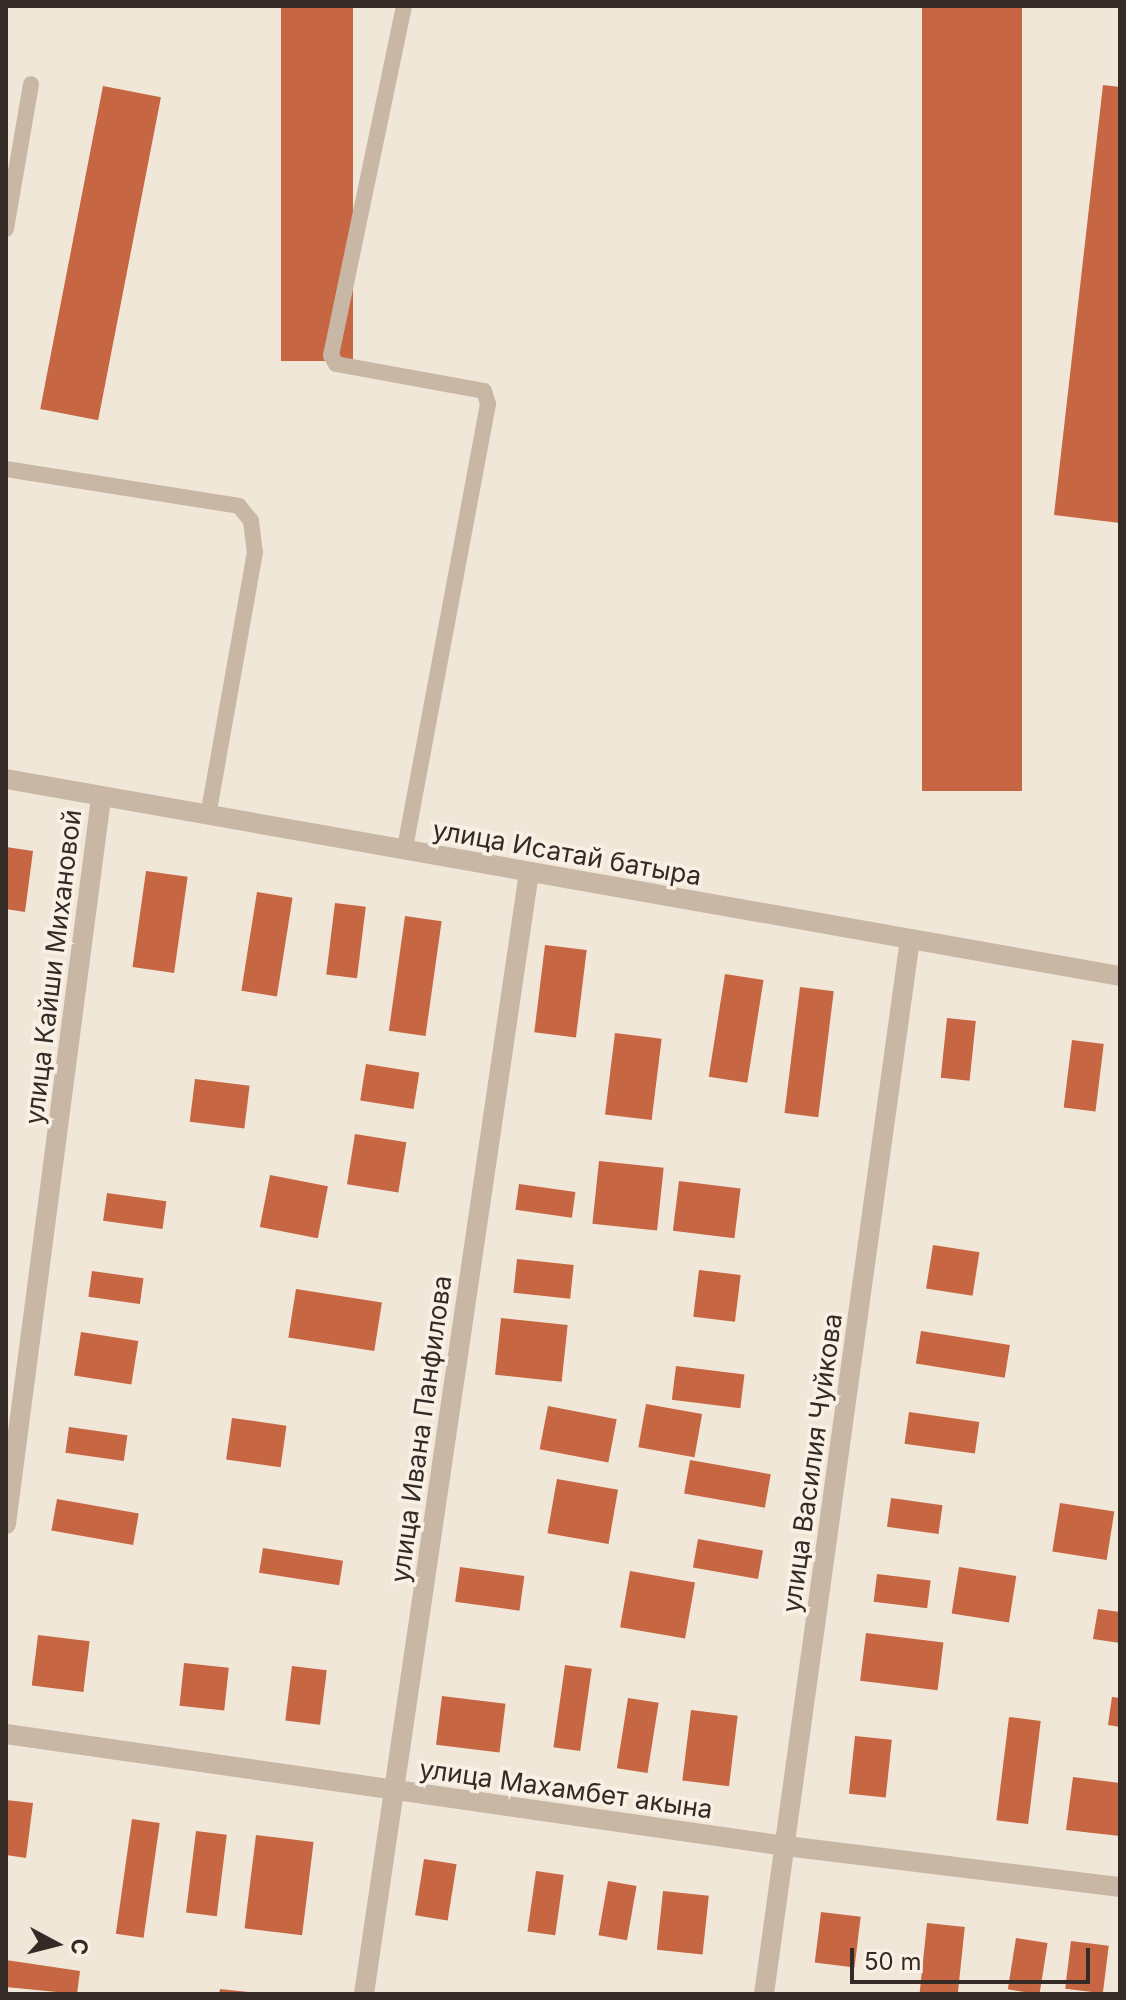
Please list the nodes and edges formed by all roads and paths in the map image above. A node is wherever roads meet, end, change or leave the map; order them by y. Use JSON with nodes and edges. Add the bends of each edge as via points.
{"nodes":[{"id":1,"x":404,"y":6,"type":"edge"},
{"id":2,"x":31,"y":84,"type":"dead end"},
{"id":3,"x":6,"y":229,"type":"edge"},
{"id":4,"x":6,"y":469,"type":"edge"},
{"id":5,"x":6,"y":779,"type":"edge"},
{"id":6,"x":101,"y":798,"type":"junction"},
{"id":7,"x":208,"y":816,"type":"junction"},
{"id":8,"x":404,"y":851,"type":"junction"},
{"id":9,"x":529,"y":872,"type":"junction"},
{"id":10,"x":910,"y":939,"type":"junction"},
{"id":11,"x":1120,"y":976,"type":"edge"},
{"id":12,"x":6,"y":1524,"type":"edge"},
{"id":13,"x":6,"y":1734,"type":"edge"},
{"id":14,"x":394,"y":1791,"type":"junction"},
{"id":15,"x":786,"y":1846,"type":"junction"},
{"id":16,"x":1120,"y":1887,"type":"edge"},
{"id":17,"x":364,"y":1994,"type":"edge"},
{"id":18,"x":764,"y":1994,"type":"edge"}],
"edges":[{"from":1,"to":8,"type":"lane","via":[[331,355],[336,364],[484,391],[488,404]]},
{"from":2,"to":3,"type":"lane"},
{"from":4,"to":7,"type":"lane","via":[[239,506],[251,521],[255,552]]},
{"from":5,"to":6,"type":"street","name":"улица Исатай батыра"},
{"from":6,"to":7,"type":"street","name":"улица Исатай батыра"},
{"from":6,"to":12,"type":"street","name":"улица Кайши Михановой"},
{"from":7,"to":8,"type":"street","name":"улица Исатай батыра"},
{"from":8,"to":9,"type":"street","name":"улица Исатай батыра"},
{"from":9,"to":10,"type":"street","name":"улица Исатай батыра"},
{"from":9,"to":14,"type":"street","name":"улица Ивана Панфилова"},
{"from":10,"to":11,"type":"street","name":"улица Исатай батыра"},
{"from":10,"to":15,"type":"street","name":"улица Василия Чуйкова"},
{"from":13,"to":14,"type":"street","name":"улица Махамбет акына"},
{"from":14,"to":15,"type":"street","name":"улица Махамбет акына"},
{"from":14,"to":17,"type":"street","name":"улица Ивана Панфилова"},
{"from":15,"to":16,"type":"street","name":"улица Махамбет акына"},
{"from":15,"to":18,"type":"street","name":"улица Василия Чуйкова"}]}
